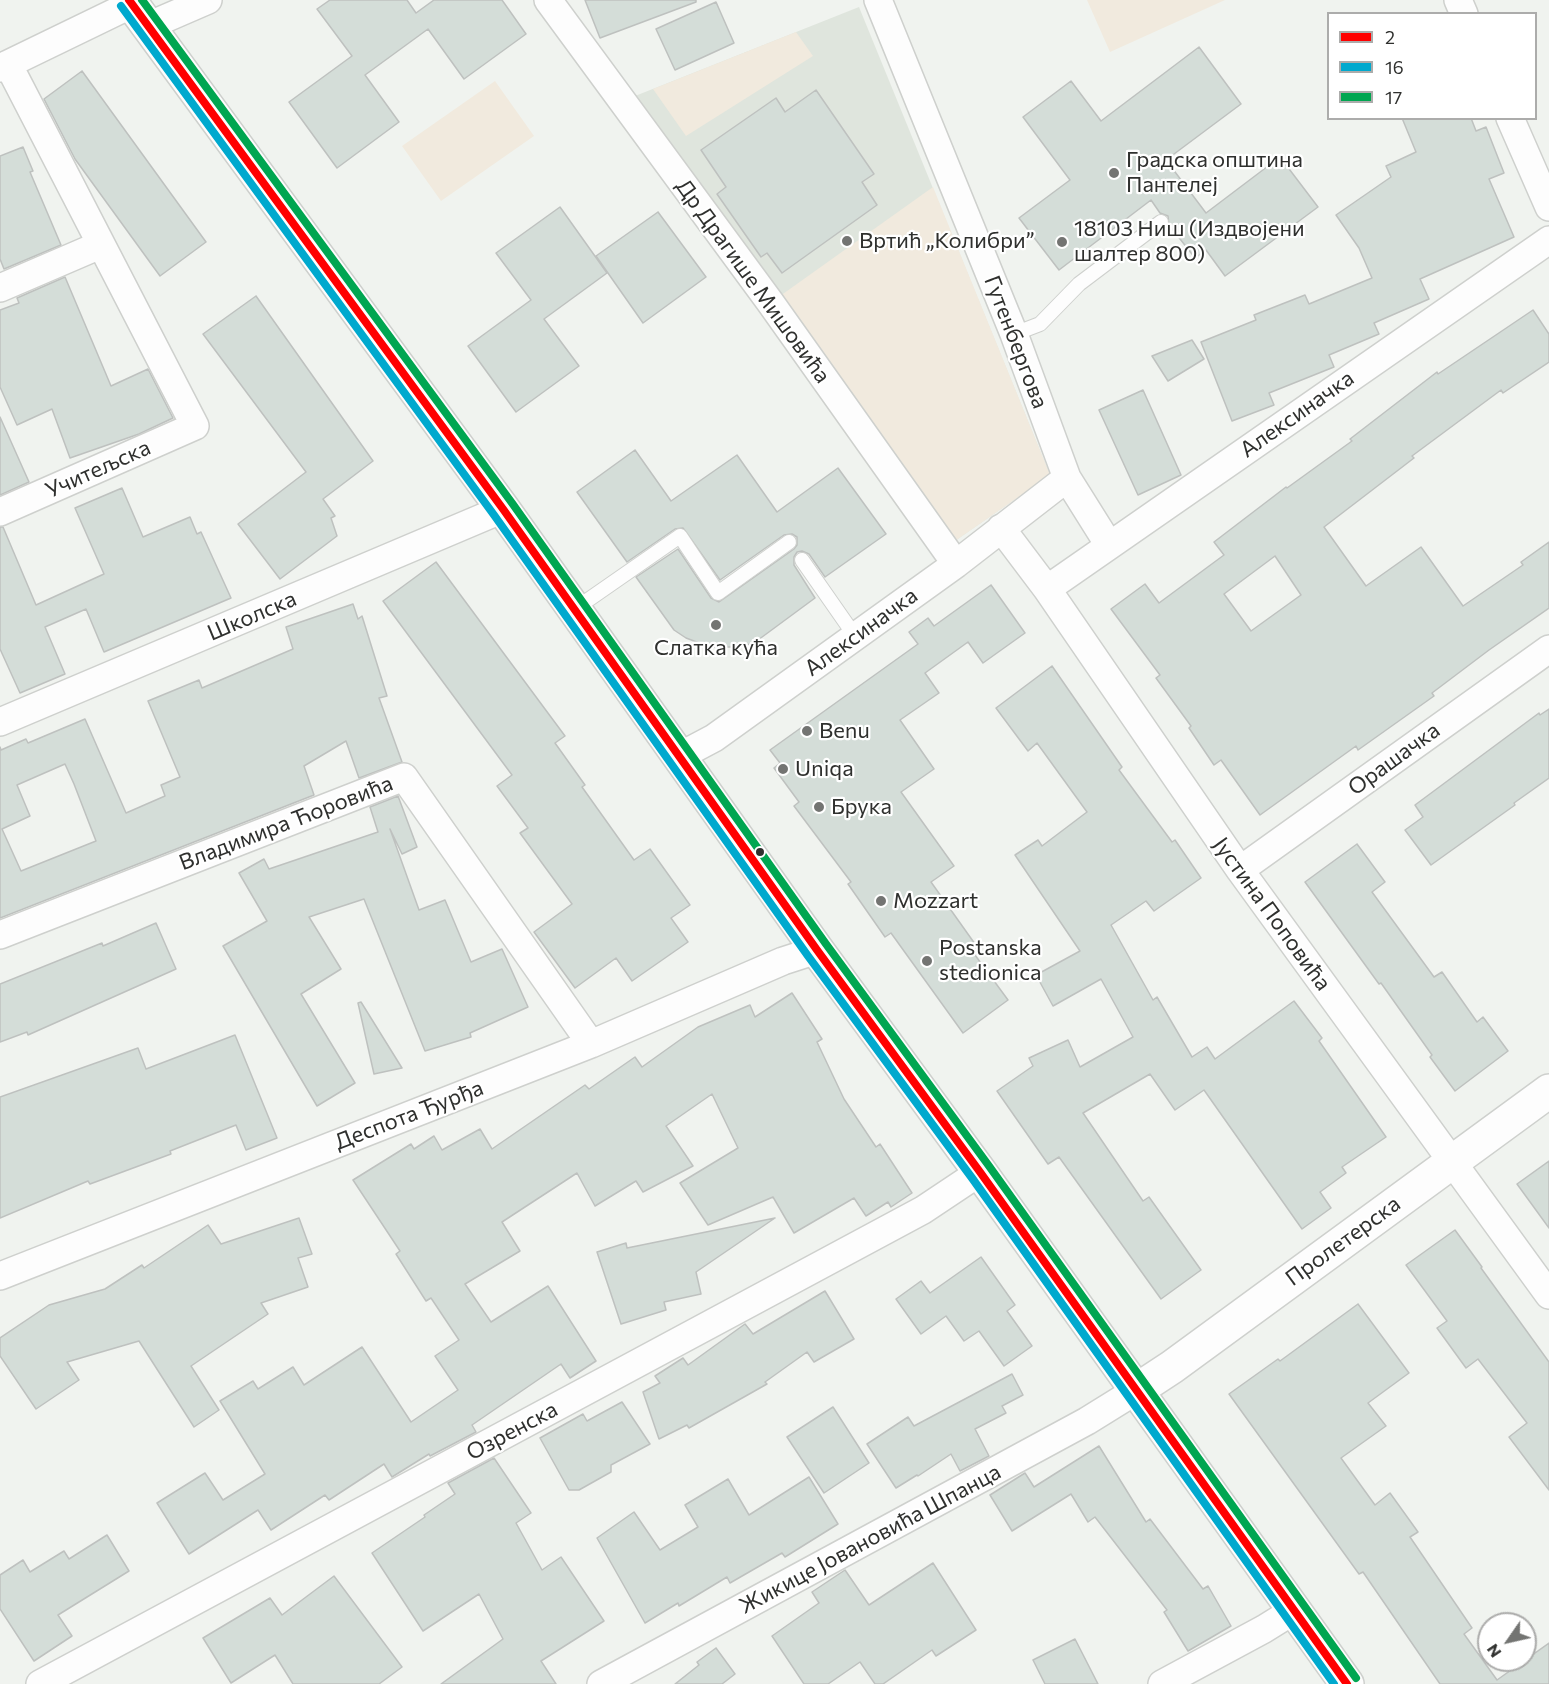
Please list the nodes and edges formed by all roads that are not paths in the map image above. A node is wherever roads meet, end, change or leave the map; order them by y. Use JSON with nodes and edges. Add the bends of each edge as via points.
{"nodes":[{"id":1,"x":208,"y":0,"type":"edge"},
{"id":2,"x":548,"y":0,"type":"edge"},
{"id":3,"x":878,"y":0,"type":"edge"},
{"id":4,"x":137,"y":10,"type":"edge"},
{"id":5,"x":4,"y":66,"type":"edge"},
{"id":6,"x":1511,"y":120,"type":"edge"},
{"id":7,"x":1549,"y":207,"type":"edge"},
{"id":8,"x":1161,"y":222,"type":"dead end"},
{"id":9,"x":1549,"y":240,"type":"edge"},
{"id":10,"x":100,"y":244,"type":"junction"},
{"id":11,"x":0,"y":288,"type":"edge"},
{"id":12,"x":1014,"y":334,"type":"junction"},
{"id":13,"x":1067,"y":478,"type":"junction"},
{"id":14,"x":503,"y":509,"type":"junction"},
{"id":15,"x":0,"y":513,"type":"edge"},
{"id":16,"x":1001,"y":528,"type":"junction"},
{"id":17,"x":789,"y":542,"type":"dead end"},
{"id":18,"x":1109,"y":545,"type":"junction"},
{"id":19,"x":802,"y":560,"type":"dead end"},
{"id":20,"x":956,"y":564,"type":"junction"},
{"id":21,"x":1047,"y":589,"type":"junction"},
{"id":22,"x":574,"y":609,"type":"junction"},
{"id":23,"x":855,"y":636,"type":"junction"},
{"id":24,"x":1549,"y":649,"type":"edge"},
{"id":25,"x":0,"y":722,"type":"edge"},
{"id":26,"x":680,"y":756,"type":"junction"},
{"id":27,"x":1240,"y":870,"type":"junction"},
{"id":28,"x":0,"y":934,"type":"edge"},
{"id":29,"x":817,"y":950,"type":"junction"},
{"id":30,"x":591,"y":1044,"type":"junction"},
{"id":31,"x":1549,"y":1091,"type":"edge"},
{"id":32,"x":1452,"y":1161,"type":"junction"},
{"id":33,"x":981,"y":1172,"type":"junction"},
{"id":34,"x":0,"y":1276,"type":"edge"},
{"id":35,"x":1549,"y":1295,"type":"edge"},
{"id":36,"x":1137,"y":1390,"type":"junction"},
{"id":37,"x":1293,"y":1611,"type":"junction"},
{"id":38,"x":40,"y":1684,"type":"edge"},
{"id":39,"x":601,"y":1684,"type":"edge"},
{"id":40,"x":1162,"y":1684,"type":"edge"},
{"id":41,"x":1347,"y":1684,"type":"edge"}],
"edges":[{"from":1,"to":4,"type":"street"},
{"from":2,"to":20,"type":"street","name":"Др Драгише Мишовића"},
{"from":3,"to":12,"type":"street","name":"Гутенбергова"},
{"from":4,"to":5,"type":"street"},
{"from":4,"to":14,"type":"main road"},
{"from":5,"to":10,"type":"street"},
{"from":6,"to":7,"type":"street"},
{"from":8,"to":12,"type":"lane","via":[[1079,284],[1040,324]]},
{"from":9,"to":18,"type":"street","name":"Алексиначка"},
{"from":10,"to":11,"type":"street"},
{"from":10,"to":15,"type":"street","name":"Учитељска","via":[[195,426]]},
{"from":12,"to":13,"type":"street","name":"Гутенбергова"},
{"from":13,"to":16,"type":"street","name":"Алексиначка"},
{"from":13,"to":18,"type":"street","name":"Гутенбергова"},
{"from":14,"to":22,"type":"main road"},
{"from":14,"to":25,"type":"street","name":"Школска"},
{"from":16,"to":20,"type":"street","name":"Алексиначка"},
{"from":16,"to":21,"type":"street","name":"Јустина Поповића"},
{"from":17,"to":22,"type":"lane","via":[[718,593],[680,536]]},
{"from":18,"to":21,"type":"street","name":"Алексиначка"},
{"from":19,"to":23,"type":"lane"},
{"from":20,"to":23,"type":"street","name":"Алексиначка"},
{"from":21,"to":27,"type":"street","name":"Јустина Поповића"},
{"from":22,"to":26,"type":"main road"},
{"from":23,"to":26,"type":"street","name":"Алексиначка","via":[[714,738]]},
{"from":24,"to":27,"type":"street","name":"Орашачка"},
{"from":26,"to":29,"type":"main road"},
{"from":27,"to":32,"type":"street","name":"Јустина Поповића"},
{"from":28,"to":30,"type":"street","name":"Владимира Ћоровића","via":[[404,777]]},
{"from":29,"to":30,"type":"street","name":"Деспота Ђурђа"},
{"from":29,"to":33,"type":"main road"},
{"from":30,"to":34,"type":"street","name":"Деспота Ђурђа"},
{"from":31,"to":32,"type":"main road","name":"Пролетерска"},
{"from":32,"to":35,"type":"street","name":"Јустина Поповића"},
{"from":32,"to":36,"type":"main road","name":"Пролетерска"},
{"from":33,"to":36,"type":"main road"},
{"from":33,"to":38,"type":"street","name":"Озренска","via":[[923,1210]]},
{"from":36,"to":37,"type":"main road"},
{"from":36,"to":39,"type":"street","name":"Жикице Јовановића Шпанца","via":[[1087,1421]]},
{"from":37,"to":40,"type":"street"},
{"from":37,"to":41,"type":"main road"}]}
